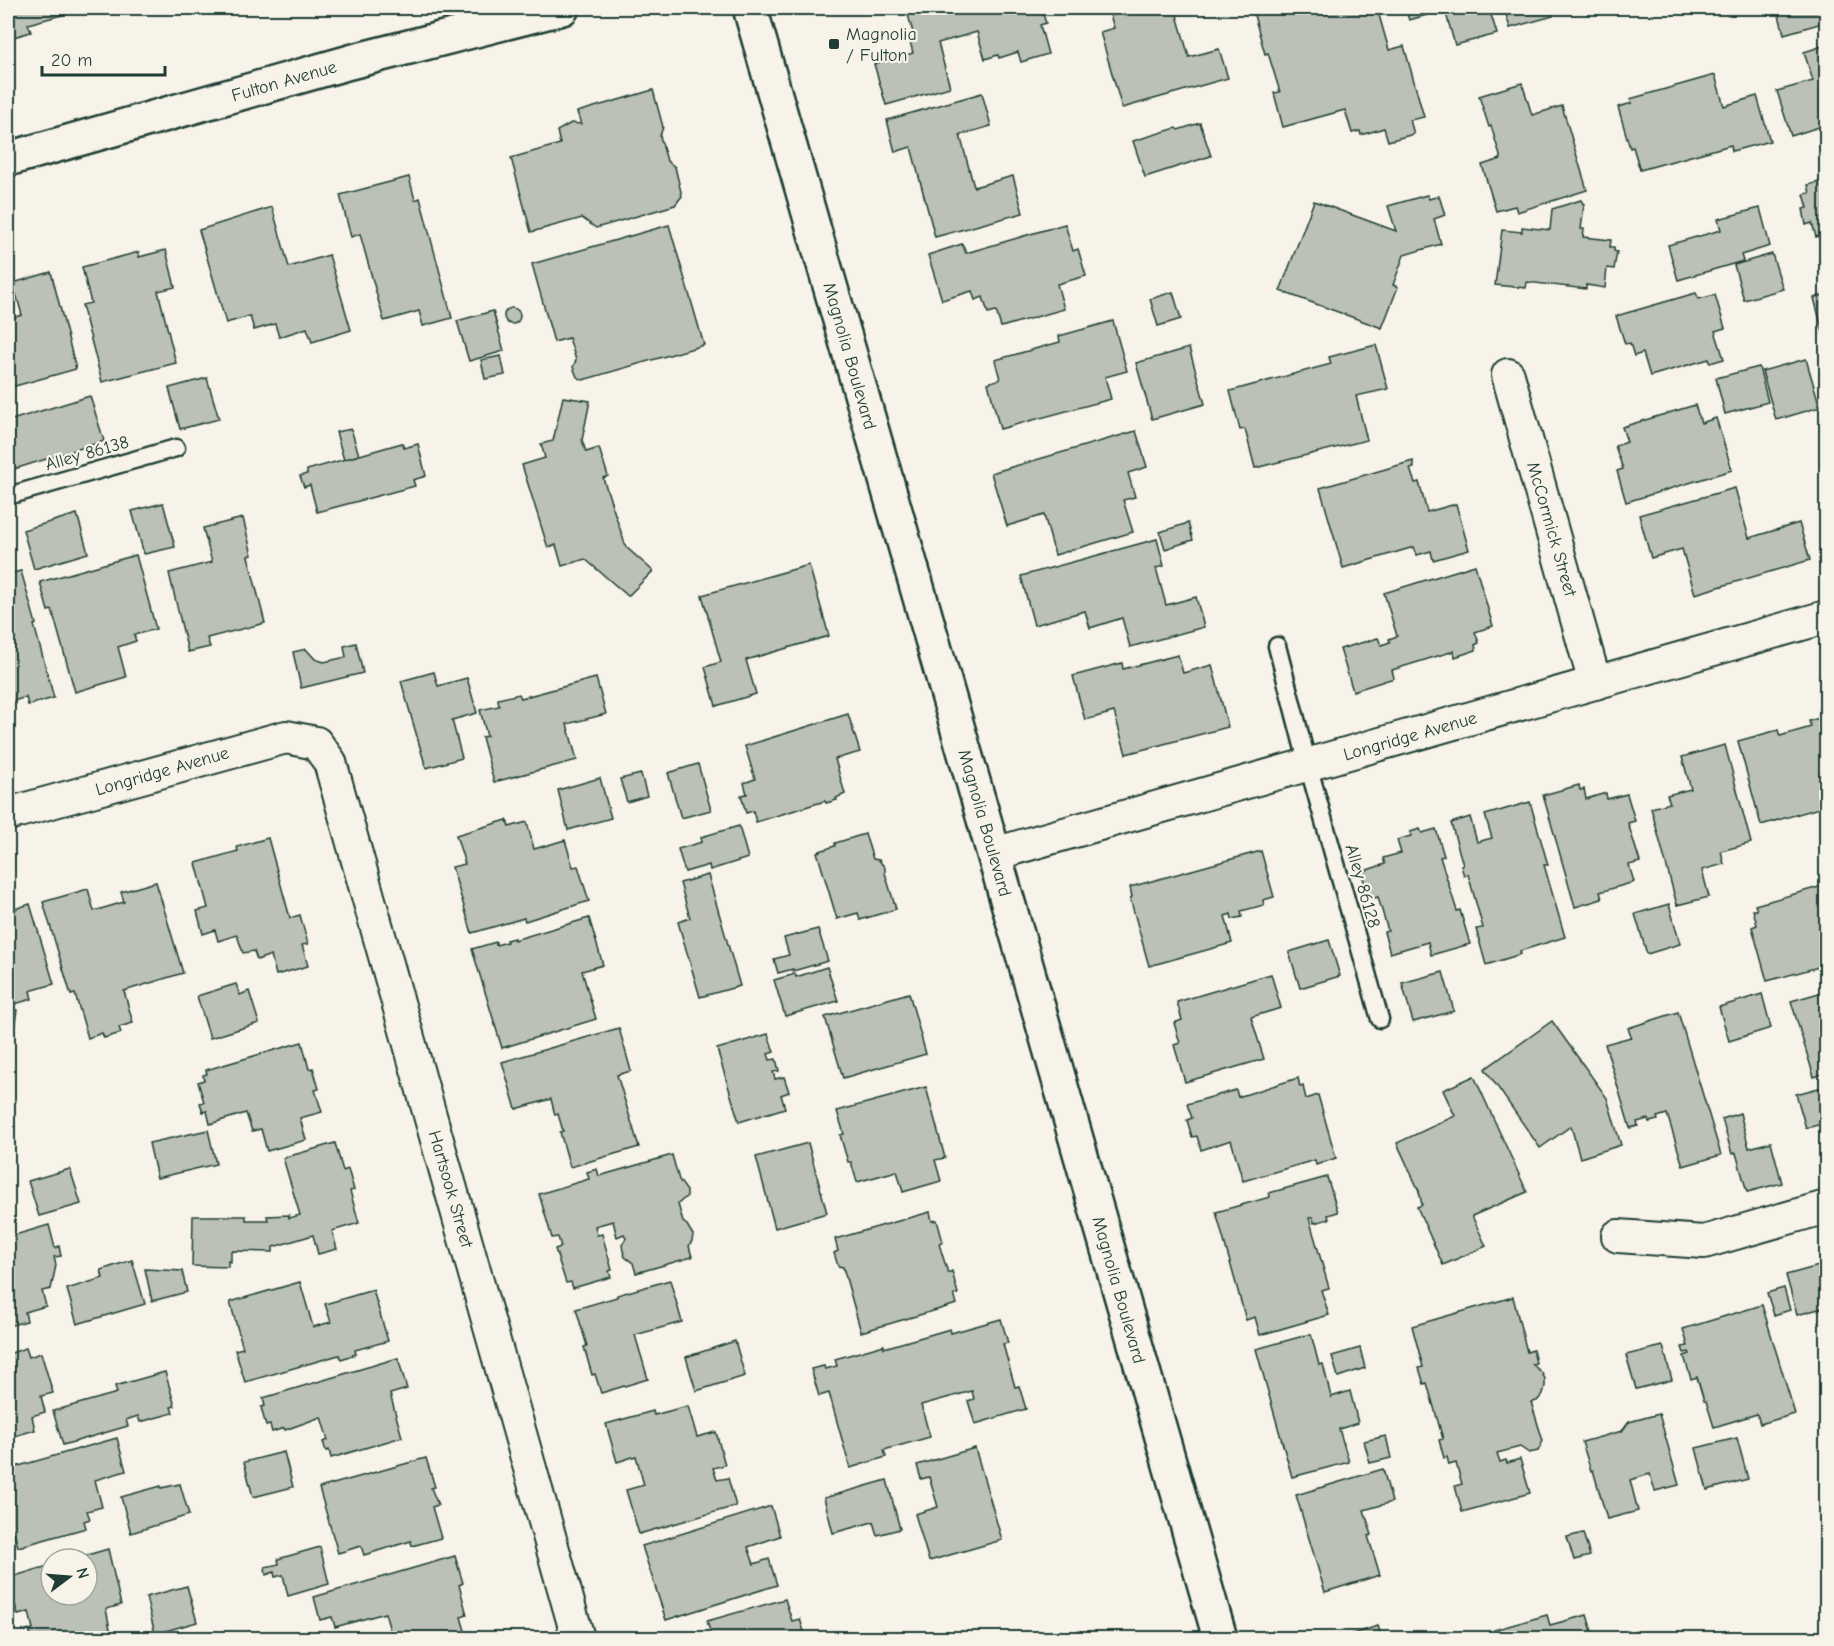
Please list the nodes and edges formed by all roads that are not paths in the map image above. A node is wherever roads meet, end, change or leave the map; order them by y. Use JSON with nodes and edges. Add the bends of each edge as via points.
{"nodes":[{"id":1,"x":562,"y":8,"type":"edge"},
{"id":2,"x":750,"y":8,"type":"edge"},
{"id":3,"x":463,"y":20,"type":"edge"},
{"id":4,"x":8,"y":159,"type":"edge"},
{"id":5,"x":1508,"y":375,"type":"dead end"},
{"id":6,"x":176,"y":448,"type":"dead end"},
{"id":7,"x":8,"y":496,"type":"edge"},
{"id":8,"x":1827,"y":617,"type":"edge"},
{"id":9,"x":1277,"y":646,"type":"dead end"},
{"id":10,"x":1595,"y":683,"type":"junction"},
{"id":11,"x":316,"y":743,"type":"joint"},
{"id":12,"x":1308,"y":765,"type":"junction"},
{"id":13,"x":8,"y":814,"type":"edge"},
{"id":14,"x":994,"y":854,"type":"junction"},
{"id":15,"x":1380,"y":1019,"type":"dead end"},
{"id":16,"x":1827,"y":1206,"type":"edge"},
{"id":17,"x":1618,"y":1236,"type":"dead end"},
{"id":18,"x":578,"y":1638,"type":"edge"},
{"id":19,"x":1220,"y":1638,"type":"edge"}],
"edges":[{"from":1,"to":3,"type":"main road","name":"Fulton Avenue"},
{"from":2,"to":14,"type":"main road","name":"Magnolia Boulevard"},
{"from":3,"to":4,"type":"main road","name":"Fulton Avenue","via":[[350,62]]},
{"from":5,"to":10,"type":"street","name":"McCormick Street"},
{"from":6,"to":7,"type":"lane","name":"Alley 86138"},
{"from":8,"to":10,"type":"street","name":"Longridge Avenue"},
{"from":9,"to":12,"type":"lane","name":"Alley 86128"},
{"from":10,"to":12,"type":"street","name":"Longridge Avenue"},
{"from":11,"to":13,"type":"street","name":"Longridge Avenue","via":[[286,736]]},
{"from":11,"to":18,"type":"street","name":"Hartsook Street","via":[[330,762]]},
{"from":12,"to":14,"type":"street","name":"Longridge Avenue"},
{"from":12,"to":15,"type":"lane","name":"Alley 86128"},
{"from":14,"to":19,"type":"main road","name":"Magnolia Boulevard"},
{"from":16,"to":17,"type":"street","via":[[1704,1242]]}]}
